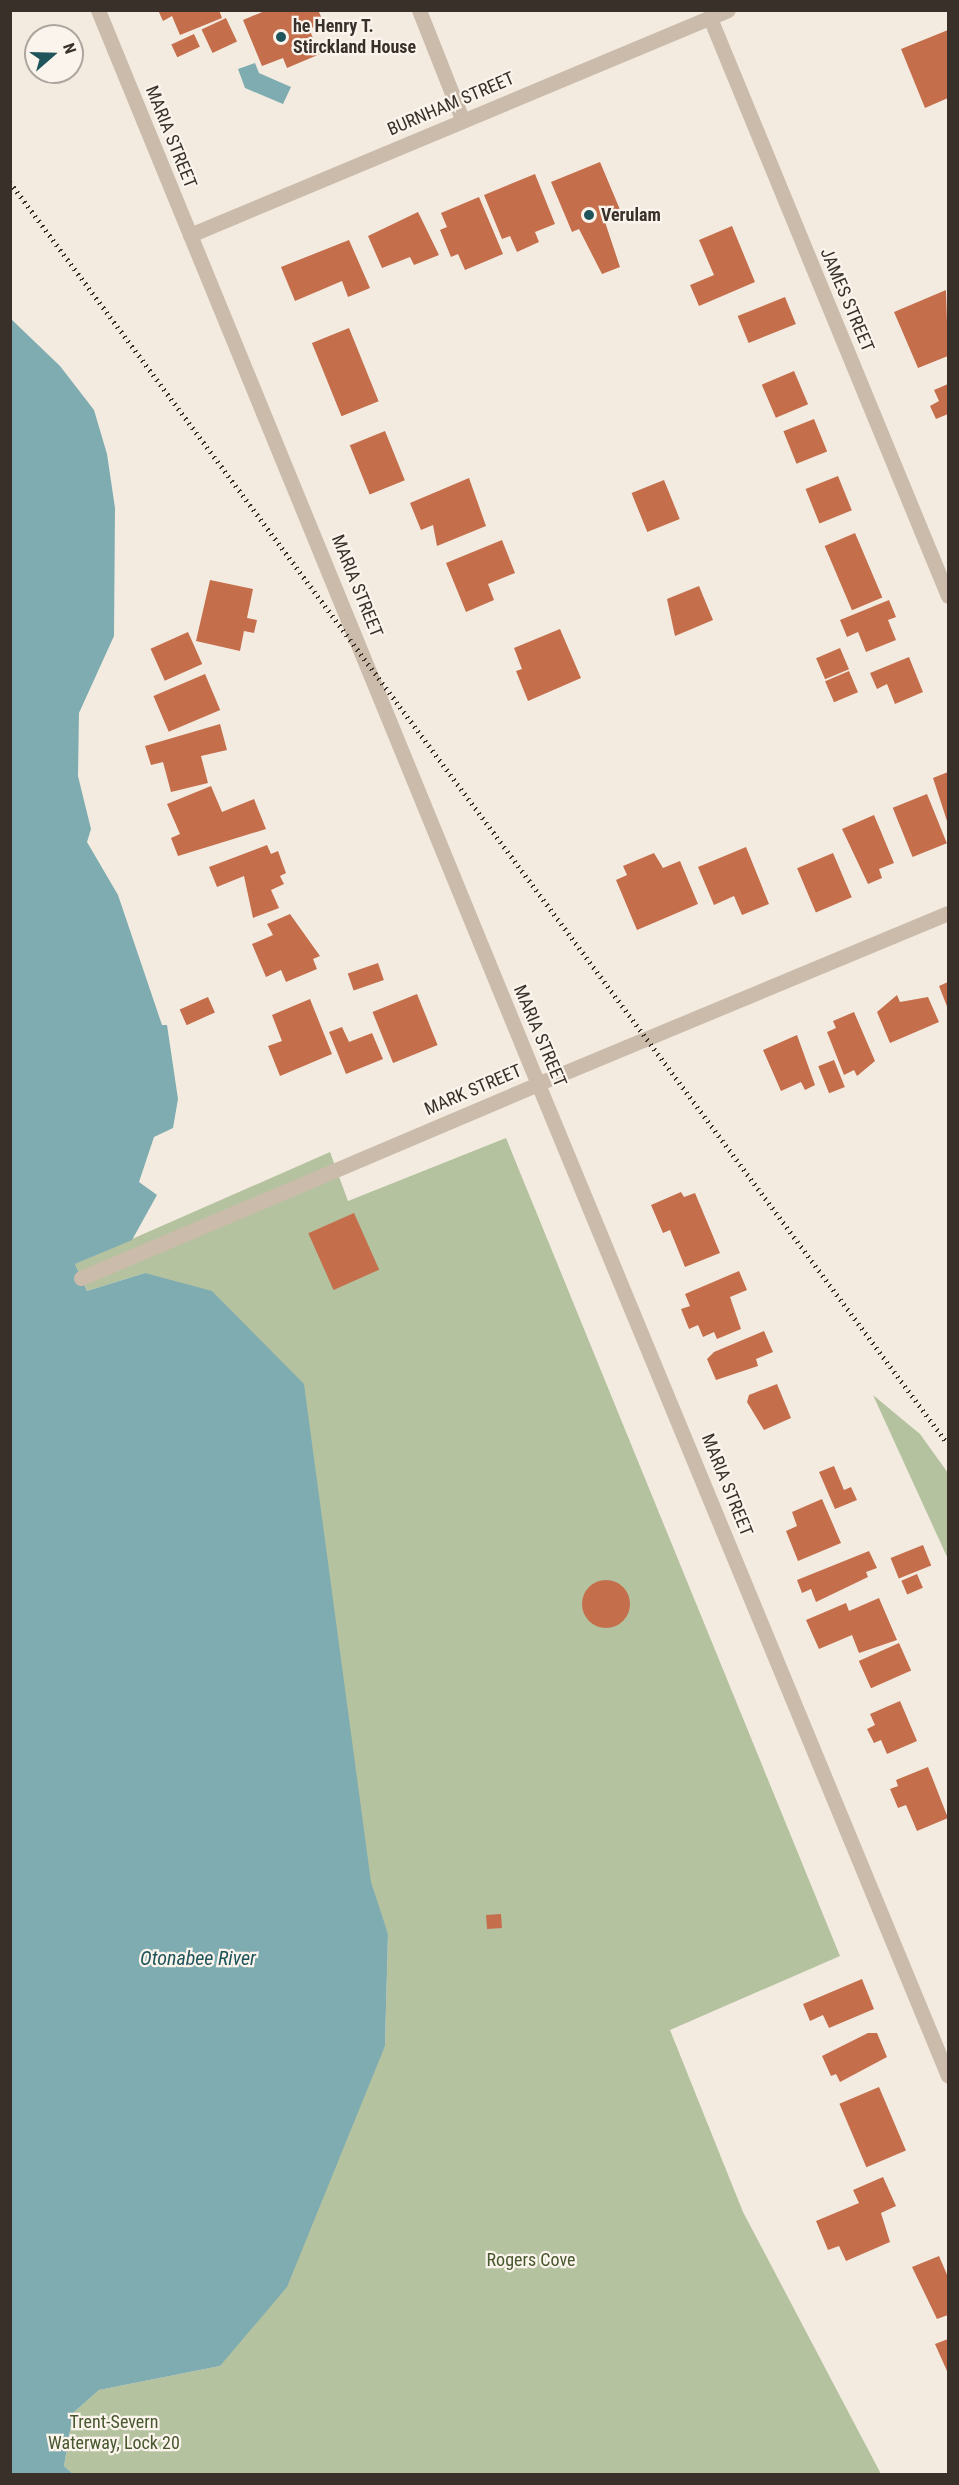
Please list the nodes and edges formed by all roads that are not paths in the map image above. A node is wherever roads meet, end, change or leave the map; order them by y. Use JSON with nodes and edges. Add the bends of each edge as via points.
{"nodes":[{"id":1,"x":98,"y":10,"type":"edge"},
{"id":2,"x":419,"y":10,"type":"edge"},
{"id":3,"x":728,"y":10,"type":"edge"},
{"id":4,"x":710,"y":18,"type":"junction"},
{"id":5,"x":463,"y":121,"type":"junction"},
{"id":6,"x":190,"y":235,"type":"junction"},
{"id":7,"x":948,"y":596,"type":"edge"},
{"id":8,"x":948,"y":913,"type":"edge"},
{"id":9,"x":538,"y":1084,"type":"junction"},
{"id":10,"x":81,"y":1278,"type":"dead end"},
{"id":11,"x":948,"y":2076,"type":"edge"}],
"edges":[{"from":1,"to":6,"type":"street","name":"MARIA STREET"},
{"from":2,"to":5,"type":"street"},
{"from":3,"to":4,"type":"street","name":"BURNHAM STREET"},
{"from":4,"to":5,"type":"street","name":"BURNHAM STREET"},
{"from":4,"to":7,"type":"street","name":"JAMES STREET"},
{"from":5,"to":6,"type":"street","name":"BURNHAM STREET"},
{"from":6,"to":9,"type":"street","name":"MARIA STREET"},
{"from":8,"to":9,"type":"street","name":"MARK STREET"},
{"from":9,"to":10,"type":"street","name":"MARK STREET"},
{"from":9,"to":11,"type":"street","name":"MARIA STREET"}]}
